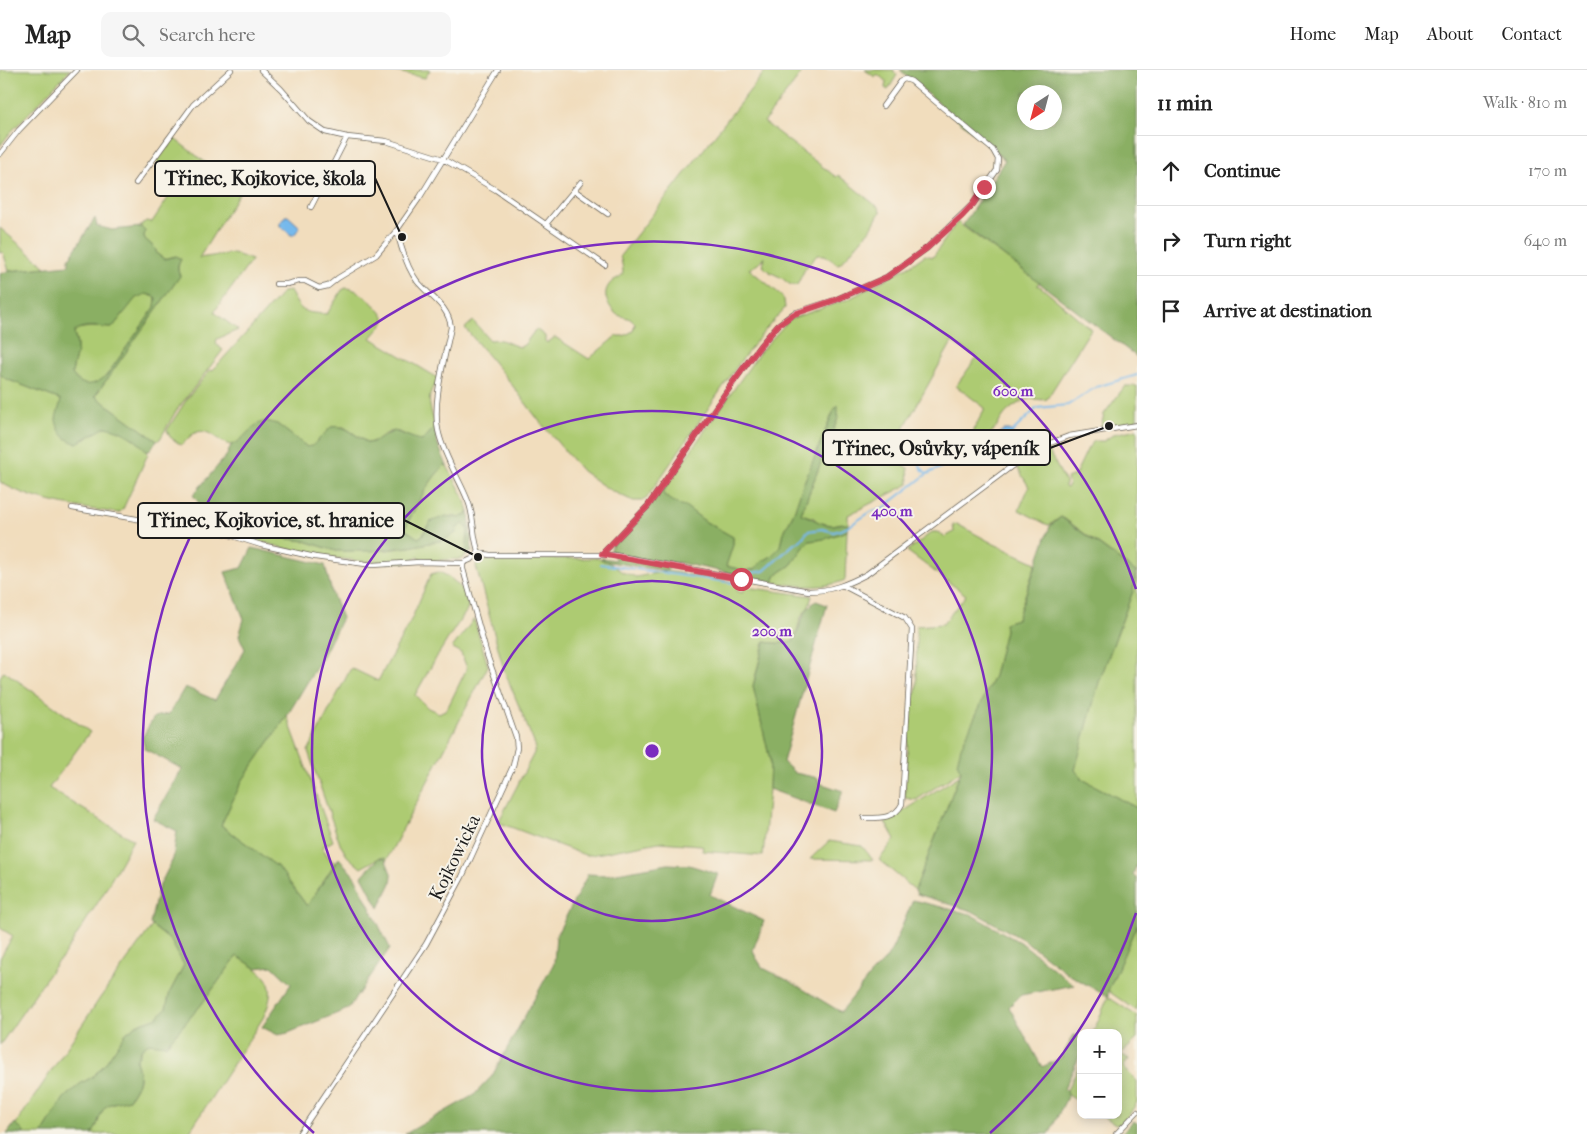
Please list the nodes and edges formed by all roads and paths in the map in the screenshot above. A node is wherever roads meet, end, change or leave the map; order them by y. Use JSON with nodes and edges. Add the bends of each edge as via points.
{"nodes":[{"id":1,"x":77,"y":70,"type":"edge"},
{"id":2,"x":231,"y":70,"type":"edge"},
{"id":3,"x":261,"y":70,"type":"edge"},
{"id":4,"x":498,"y":70,"type":"edge"},
{"id":5,"x":883,"y":106,"type":"dead end"},
{"id":6,"x":347,"y":137,"type":"junction"},
{"id":7,"x":0,"y":154,"type":"edge"},
{"id":8,"x":443,"y":159,"type":"junction"},
{"id":9,"x":581,"y":182,"type":"dead end"},
{"id":10,"x":136,"y":184,"type":"dead end"},
{"id":11,"x":574,"y":190,"type":"junction"},
{"id":12,"x":312,"y":207,"type":"dead end"},
{"id":13,"x":608,"y":214,"type":"dead end"},
{"id":14,"x":546,"y":224,"type":"junction"},
{"id":15,"x":397,"y":230,"type":"junction"},
{"id":16,"x":605,"y":265,"type":"dead end"},
{"id":17,"x":276,"y":284,"type":"dead end"},
{"id":18,"x":1137,"y":425,"type":"edge"},
{"id":19,"x":72,"y":508,"type":"dead end"},
{"id":20,"x":479,"y":553,"type":"junction"},
{"id":21,"x":602,"y":554,"type":"junction"},
{"id":22,"x":463,"y":563,"type":"junction"},
{"id":23,"x":844,"y":586,"type":"junction"},
{"id":24,"x":864,"y":818,"type":"dead end"},
{"id":25,"x":1137,"y":1112,"type":"edge"},
{"id":26,"x":299,"y":1134,"type":"edge"},
{"id":27,"x":1116,"y":1134,"type":"edge"}],
"edges":[{"from":1,"to":7,"type":"street","via":[[18,130]]},
{"from":2,"to":10,"type":"street","via":[[193,105]]},
{"from":3,"to":6,"type":"street","via":[[309,121],[325,132]]},
{"from":4,"to":8,"type":"street"},
{"from":5,"to":21,"type":"street","via":[[902,80],[911,81],[993,150],[998,159],[997,170],[962,216],[927,248],[887,277],[794,314],[778,325],[739,374],[648,506]]},
{"from":6,"to":8,"type":"street","via":[[386,142]]},
{"from":6,"to":12,"type":"street"},
{"from":8,"to":14,"type":"street"},
{"from":8,"to":15,"type":"street"},
{"from":9,"to":11,"type":"street"},
{"from":11,"to":13,"type":"street"},
{"from":11,"to":14,"type":"street"},
{"from":14,"to":16,"type":"street"},
{"from":15,"to":17,"type":"street","via":[[376,255],[328,286],[318,288],[305,281]]},
{"from":15,"to":20,"type":"street","via":[[407,267],[439,302],[450,320],[436,416],[443,447],[468,501]]},
{"from":18,"to":23,"type":"street","via":[[1069,436],[1028,454],[867,574]]},
{"from":19,"to":22,"type":"street","via":[[218,531],[261,545],[316,557],[373,565]]},
{"from":20,"to":21,"type":"street"},
{"from":20,"to":22,"type":"street"},
{"from":21,"to":23,"type":"street","via":[[809,591]]},
{"from":22,"to":26,"type":"street","name":"Kojkowicka","via":[[487,655],[516,737],[513,766],[462,877],[426,944]]},
{"from":23,"to":24,"type":"street","via":[[905,618],[912,628],[902,804],[886,817]]},
{"from":25,"to":27,"type":"street"}]}
